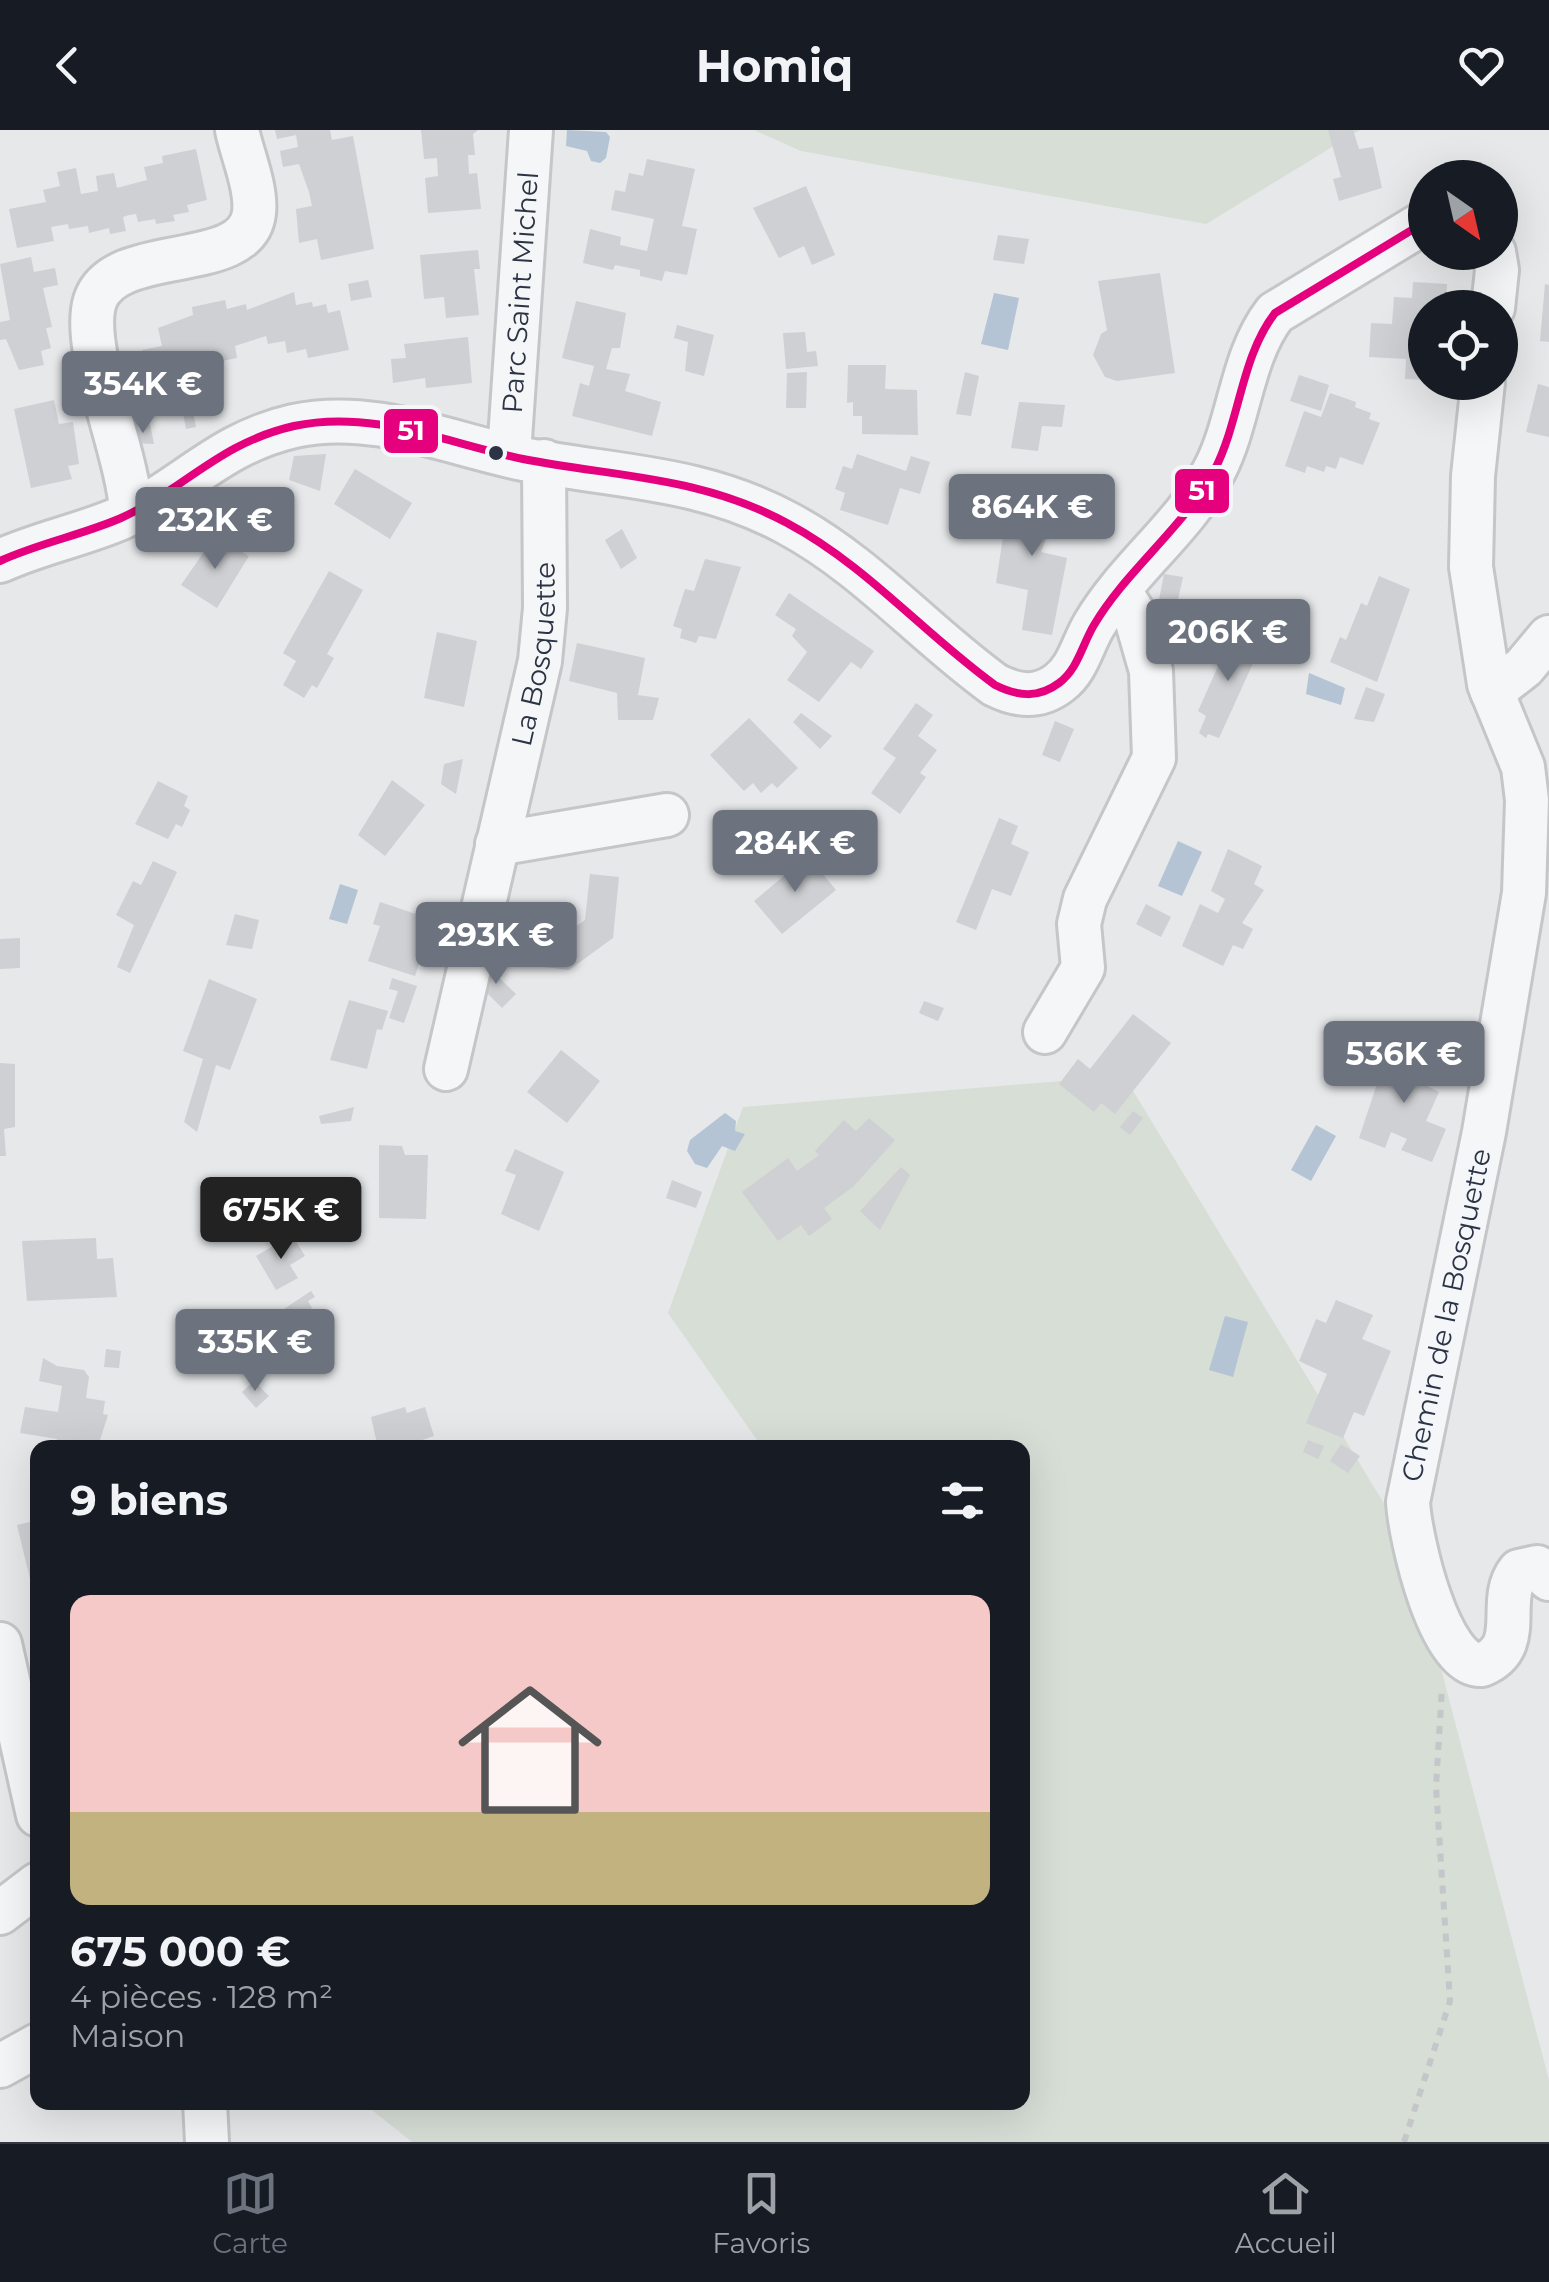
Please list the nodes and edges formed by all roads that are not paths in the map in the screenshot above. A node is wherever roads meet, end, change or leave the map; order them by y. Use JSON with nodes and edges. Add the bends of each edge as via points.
{"nodes":[{"id":1,"x":237,"y":130,"type":"edge"},
{"id":2,"x":532,"y":130,"type":"edge"},
{"id":3,"x":1408,"y":232,"type":"edge"},
{"id":4,"x":1481,"y":400,"type":"edge"},
{"id":5,"x":526,"y":458,"type":"junction"},
{"id":6,"x":131,"y":512,"type":"junction"},
{"id":7,"x":0,"y":561,"type":"edge"},
{"id":8,"x":1119,"y":590,"type":"junction"},
{"id":9,"x":1549,"y":637,"type":"edge"},
{"id":10,"x":1492,"y":692,"type":"junction"},
{"id":11,"x":667,"y":815,"type":"dead end"},
{"id":12,"x":497,"y":844,"type":"junction"},
{"id":13,"x":1045,"y":1032,"type":"dead end"},
{"id":14,"x":446,"y":1069,"type":"dead end"},
{"id":15,"x":1549,"y":1579,"type":"edge"},
{"id":16,"x":0,"y":1644,"type":"edge"},
{"id":17,"x":30,"y":1779,"type":"edge"},
{"id":18,"x":30,"y":1890,"type":"edge"},
{"id":19,"x":0,"y":1913,"type":"edge"},
{"id":20,"x":30,"y":2049,"type":"edge"},
{"id":21,"x":0,"y":2066,"type":"edge"},
{"id":22,"x":205,"y":2110,"type":"edge"},
{"id":23,"x":207,"y":2142,"type":"edge"}],
"edges":[{"from":1,"to":6,"type":"street","via":[[254,213],[246,230],[218,249],[124,272],[96,300],[93,333]]},
{"from":2,"to":5,"type":"street","name":"Parc Saint Michel"},
{"from":3,"to":8,"type":"street","via":[[1275,313],[1214,473]]},
{"from":4,"to":10,"type":"street","name":"Chemin de la Bosquette","via":[[1471,568]]},
{"from":5,"to":6,"type":"street","via":[[359,421],[310,423],[224,451]]},
{"from":5,"to":8,"type":"street","via":[[665,480],[784,521],[850,562],[966,664],[1009,692],[1035,694],[1064,680]]},
{"from":5,"to":12,"type":"street","name":"La Bosquette","via":[[545,608],[540,660]]},
{"from":6,"to":7,"type":"street"},
{"from":8,"to":13,"type":"street","via":[[1141,630],[1151,671],[1154,758],[1085,898],[1078,924],[1083,968]]},
{"from":9,"to":10,"type":"street"},
{"from":10,"to":15,"type":"street","name":"Chemin de la Bosquette","via":[[1523,767],[1524,894],[1484,1132],[1408,1502],[1441,1628],[1464,1662],[1490,1662],[1506,1642],[1514,1576],[1530,1566]]},
{"from":11,"to":12,"type":"street"},
{"from":12,"to":14,"type":"street","name":"La Bosquette"},
{"from":16,"to":17,"type":"street"},
{"from":18,"to":19,"type":"street"},
{"from":20,"to":21,"type":"street"},
{"from":22,"to":23,"type":"street"}]}
